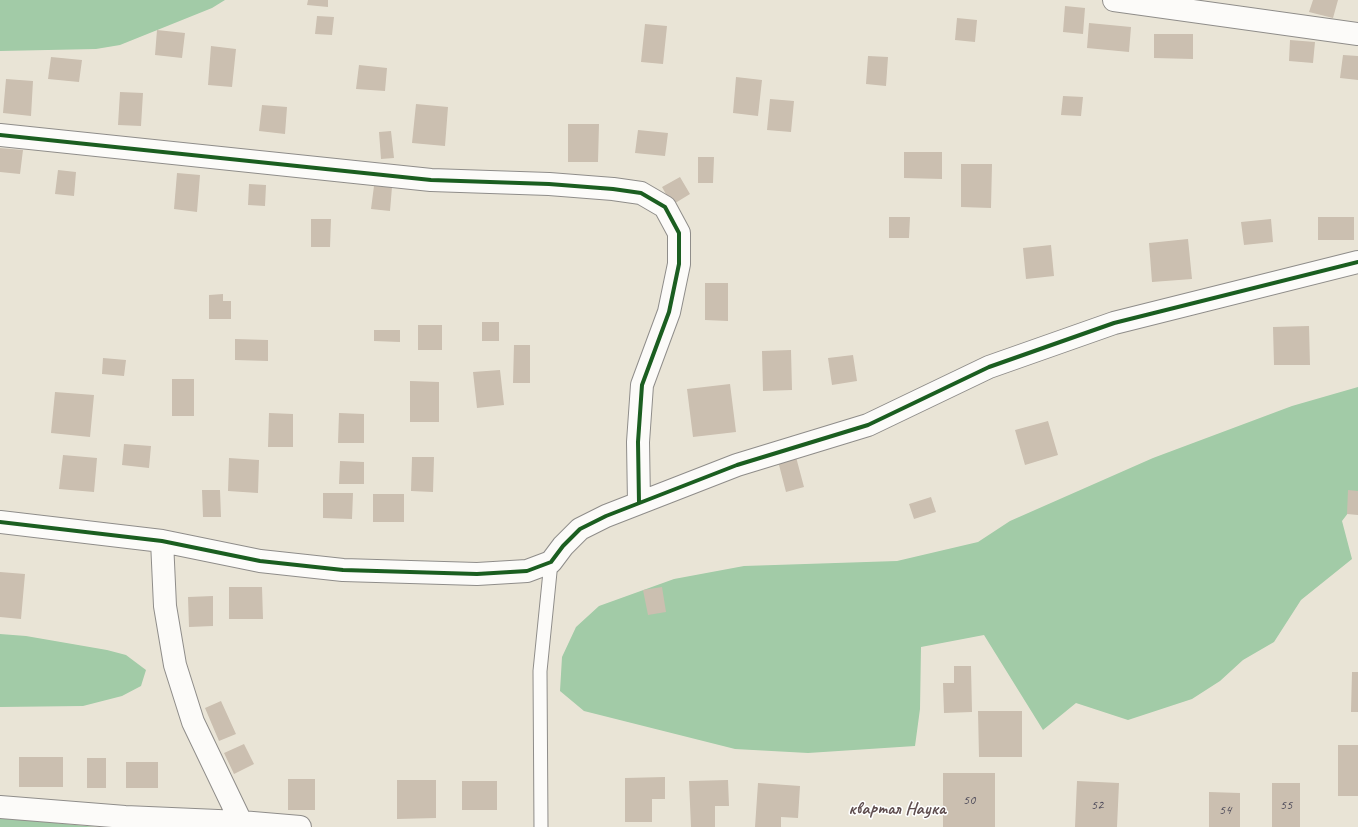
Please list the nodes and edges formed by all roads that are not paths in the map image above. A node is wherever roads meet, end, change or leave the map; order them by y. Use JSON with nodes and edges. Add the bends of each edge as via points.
{"nodes":[{"id":1,"x":1114,"y":0,"type":"edge"},
{"id":2,"x":1358,"y":34,"type":"edge"},
{"id":3,"x":0,"y":135,"type":"edge"},
{"id":4,"x":1358,"y":262,"type":"edge"},
{"id":5,"x":639,"y":503,"type":"junction"},
{"id":6,"x":0,"y":522,"type":"edge"},
{"id":7,"x":162,"y":541,"type":"junction"},
{"id":8,"x":551,"y":562,"type":"junction"},
{"id":9,"x":0,"y":807,"type":"edge"},
{"id":10,"x":241,"y":822,"type":"junction"},
{"id":11,"x":300,"y":827,"type":"edge"},
{"id":12,"x":541,"y":827,"type":"edge"}],
"edges":[{"from":1,"to":2,"type":"street"},
{"from":3,"to":5,"type":"street","via":[[431,180],[549,184],[641,193],[665,207],[679,233],[680,264],[668,312],[642,385],[638,442]]},
{"from":4,"to":5,"type":"street","via":[[1114,323],[989,367],[868,425],[736,465]]},
{"from":5,"to":8,"type":"street","via":[[580,529]]},
{"from":6,"to":7,"type":"street"},
{"from":7,"to":8,"type":"street","via":[[260,561],[343,570],[477,574],[527,570]]},
{"from":7,"to":10,"type":"street","via":[[166,606],[175,665],[194,722]]},
{"from":8,"to":12,"type":"lane","via":[[540,671]]},
{"from":9,"to":10,"type":"street","via":[[125,817]]},
{"from":10,"to":11,"type":"street"}]}
